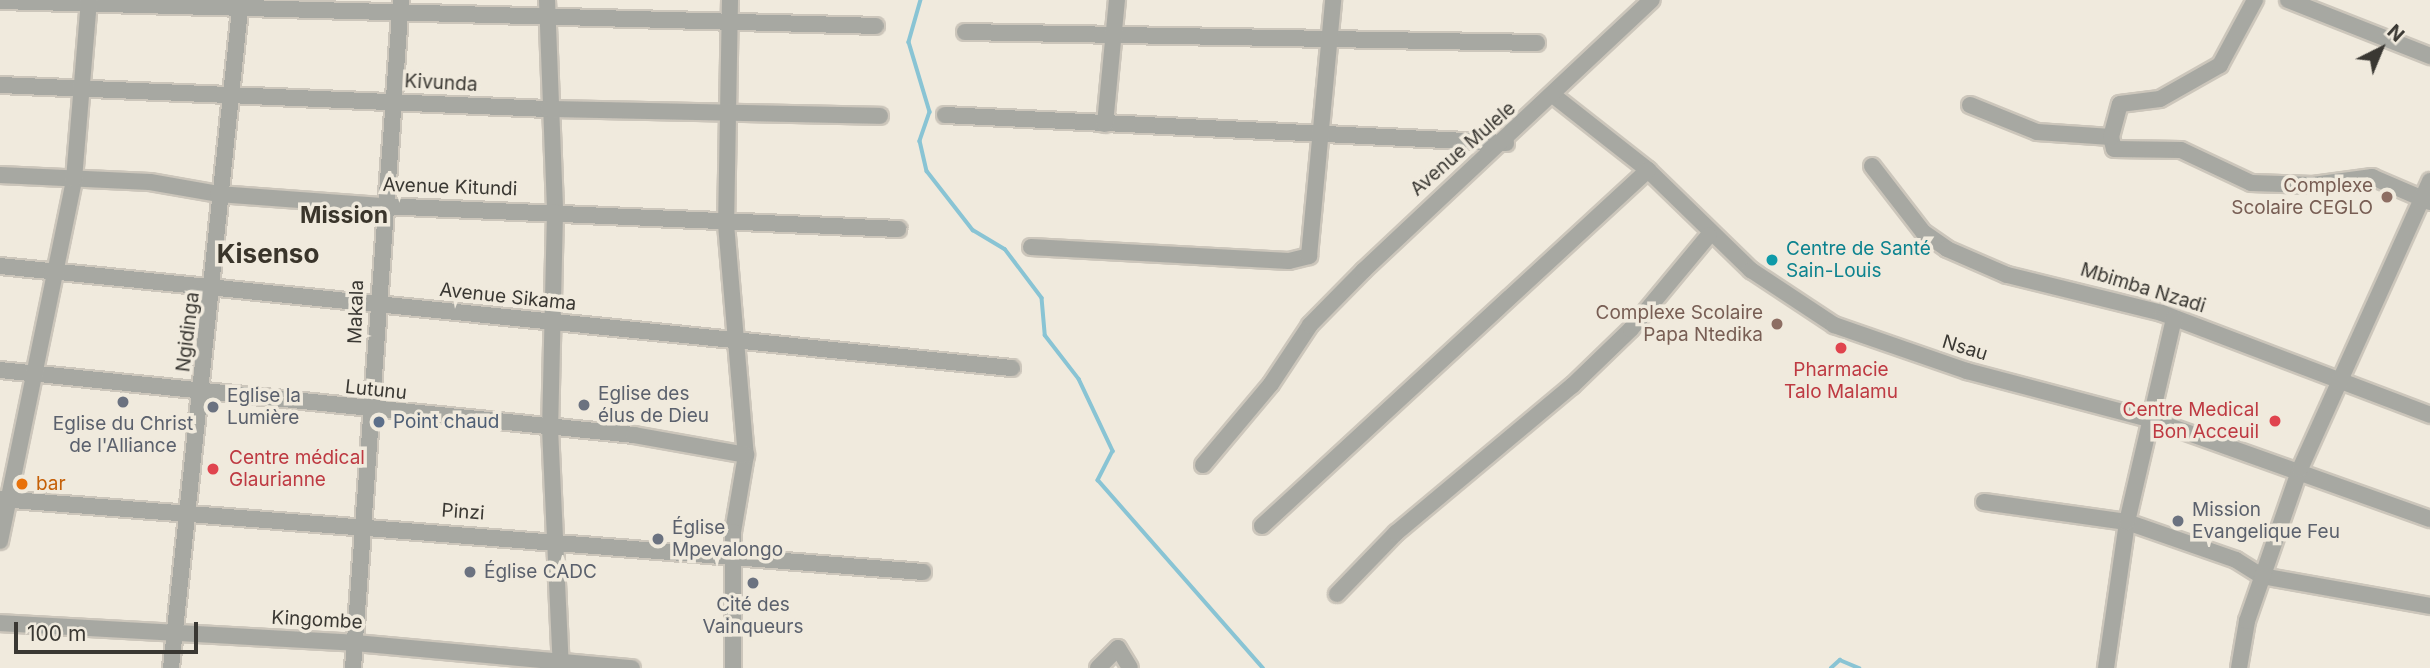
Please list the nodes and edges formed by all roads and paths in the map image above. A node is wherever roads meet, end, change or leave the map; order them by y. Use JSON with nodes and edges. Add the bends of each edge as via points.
{"nodes":[{"id":1,"x":547,"y":0,"type":"edge"},
{"id":2,"x":730,"y":0,"type":"edge"},
{"id":3,"x":1117,"y":0,"type":"edge"},
{"id":4,"x":1333,"y":0,"type":"edge"},
{"id":5,"x":1652,"y":0,"type":"edge"},
{"id":6,"x":2255,"y":0,"type":"edge"},
{"id":7,"x":2288,"y":0,"type":"edge"},
{"id":8,"x":0,"y":1,"type":"edge"},
{"id":9,"x":89,"y":3,"type":"edge"},
{"id":10,"x":240,"y":6,"type":"edge"},
{"id":11,"x":401,"y":7,"type":"edge"},
{"id":12,"x":547,"y":20,"type":"junction"},
{"id":13,"x":730,"y":22,"type":"junction"},
{"id":14,"x":876,"y":26,"type":"dead end"},
{"id":15,"x":965,"y":32,"type":"dead end"},
{"id":16,"x":1113,"y":35,"type":"junction"},
{"id":17,"x":1332,"y":39,"type":"junction"},
{"id":18,"x":1537,"y":43,"type":"dead end"},
{"id":19,"x":2430,"y":56,"type":"edge"},
{"id":20,"x":0,"y":85,"type":"edge"},
{"id":21,"x":82,"y":91,"type":"junction"},
{"id":22,"x":1554,"y":96,"type":"junction"},
{"id":23,"x":229,"y":97,"type":"junction"},
{"id":24,"x":391,"y":102,"type":"junction"},
{"id":25,"x":1970,"y":105,"type":"dead end"},
{"id":26,"x":548,"y":109,"type":"junction"},
{"id":27,"x":727,"y":113,"type":"junction"},
{"id":28,"x":945,"y":115,"type":"dead end"},
{"id":29,"x":880,"y":116,"type":"dead end"},
{"id":30,"x":1105,"y":124,"type":"junction"},
{"id":31,"x":1324,"y":132,"type":"junction"},
{"id":32,"x":2111,"y":137,"type":"junction"},
{"id":33,"x":1506,"y":143,"type":"junction"},
{"id":34,"x":1872,"y":166,"type":"dead end"},
{"id":35,"x":1648,"y":170,"type":"junction"},
{"id":36,"x":0,"y":176,"type":"edge"},
{"id":37,"x":74,"y":180,"type":"junction"},
{"id":38,"x":2430,"y":181,"type":"edge"},
{"id":39,"x":218,"y":194,"type":"junction"},
{"id":40,"x":2426,"y":199,"type":"edge"},
{"id":41,"x":382,"y":206,"type":"junction"},
{"id":42,"x":555,"y":212,"type":"junction"},
{"id":43,"x":726,"y":224,"type":"junction"},
{"id":44,"x":898,"y":229,"type":"dead end"},
{"id":45,"x":1709,"y":235,"type":"junction"},
{"id":46,"x":1031,"y":247,"type":"dead end"},
{"id":47,"x":0,"y":266,"type":"edge"},
{"id":48,"x":54,"y":271,"type":"junction"},
{"id":49,"x":214,"y":290,"type":"junction"},
{"id":50,"x":377,"y":305,"type":"junction"},
{"id":51,"x":2174,"y":318,"type":"junction"},
{"id":52,"x":555,"y":324,"type":"junction"},
{"id":53,"x":736,"y":337,"type":"junction"},
{"id":54,"x":1012,"y":368,"type":"dead end"},
{"id":55,"x":0,"y":370,"type":"edge"},
{"id":56,"x":33,"y":373,"type":"junction"},
{"id":57,"x":2343,"y":380,"type":"junction"},
{"id":58,"x":202,"y":391,"type":"junction"},
{"id":59,"x":374,"y":412,"type":"junction"},
{"id":60,"x":2430,"y":415,"type":"edge"},
{"id":61,"x":2152,"y":420,"type":"junction"},
{"id":62,"x":550,"y":428,"type":"junction"},
{"id":63,"x":746,"y":455,"type":"junction"},
{"id":64,"x":1203,"y":465,"type":"dead end"},
{"id":65,"x":2300,"y":469,"type":"junction"},
{"id":66,"x":3,"y":499,"type":"edge"},
{"id":67,"x":1984,"y":502,"type":"dead end"},
{"id":68,"x":189,"y":510,"type":"junction"},
{"id":69,"x":2430,"y":519,"type":"edge"},
{"id":70,"x":2127,"y":522,"type":"junction"},
{"id":71,"x":359,"y":526,"type":"junction"},
{"id":72,"x":1262,"y":526,"type":"dead end"},
{"id":73,"x":557,"y":539,"type":"junction"},
{"id":74,"x":0,"y":541,"type":"edge"},
{"id":75,"x":733,"y":561,"type":"junction"},
{"id":76,"x":923,"y":572,"type":"dead end"},
{"id":77,"x":2262,"y":576,"type":"junction"},
{"id":78,"x":1337,"y":594,"type":"dead end"},
{"id":79,"x":2430,"y":606,"type":"edge"},
{"id":80,"x":0,"y":623,"type":"edge"},
{"id":81,"x":175,"y":634,"type":"junction"},
{"id":82,"x":355,"y":643,"type":"junction"},
{"id":83,"x":561,"y":664,"type":"edge"},
{"id":84,"x":171,"y":668,"type":"edge"},
{"id":85,"x":353,"y":668,"type":"edge"},
{"id":86,"x":632,"y":668,"type":"edge"},
{"id":87,"x":733,"y":668,"type":"edge"},
{"id":88,"x":1098,"y":668,"type":"edge"},
{"id":89,"x":1130,"y":668,"type":"edge"},
{"id":90,"x":2106,"y":668,"type":"edge"},
{"id":91,"x":2239,"y":668,"type":"edge"}],
"edges":[{"from":1,"to":12,"type":"street"},
{"from":2,"to":13,"type":"street"},
{"from":3,"to":16,"type":"street"},
{"from":4,"to":17,"type":"street"},
{"from":5,"to":22,"type":"street","name":"Avenue Mulele"},
{"from":6,"to":32,"type":"street","via":[[2220,65],[2160,99],[2120,104]]},
{"from":7,"to":19,"type":"street"},
{"from":8,"to":9,"type":"street"},
{"from":9,"to":10,"type":"street"},
{"from":9,"to":21,"type":"street"},
{"from":10,"to":11,"type":"street"},
{"from":10,"to":23,"type":"street","name":"Ngidinga"},
{"from":11,"to":12,"type":"street"},
{"from":11,"to":24,"type":"street","name":"Makala"},
{"from":12,"to":13,"type":"street"},
{"from":12,"to":26,"type":"street"},
{"from":13,"to":14,"type":"street"},
{"from":13,"to":27,"type":"street"},
{"from":15,"to":16,"type":"street"},
{"from":16,"to":17,"type":"street"},
{"from":16,"to":30,"type":"street"},
{"from":17,"to":18,"type":"street"},
{"from":17,"to":31,"type":"street"},
{"from":20,"to":21,"type":"street","name":"Kivunda"},
{"from":21,"to":23,"type":"street","name":"Kivunda"},
{"from":21,"to":37,"type":"street"},
{"from":22,"to":33,"type":"street","name":"Avenue Mulele"},
{"from":22,"to":35,"type":"street","name":"Nsau"},
{"from":23,"to":24,"type":"street","name":"Kivunda"},
{"from":23,"to":39,"type":"street","name":"Ngidinga"},
{"from":24,"to":26,"type":"street","name":"Kivunda"},
{"from":24,"to":41,"type":"street","name":"Makala"},
{"from":25,"to":32,"type":"street","via":[[2038,132]]},
{"from":26,"to":27,"type":"street","name":"Kivunda"},
{"from":26,"to":42,"type":"street"},
{"from":27,"to":29,"type":"street","name":"Kivunda"},
{"from":27,"to":43,"type":"street"},
{"from":28,"to":30,"type":"street"},
{"from":30,"to":31,"type":"street"},
{"from":31,"to":33,"type":"street"},
{"from":31,"to":46,"type":"street","via":[[1309,256],[1289,261]]},
{"from":32,"to":40,"type":"street","via":[[2114,149],[2181,150],[2250,183],[2313,186],[2372,177]]},
{"from":33,"to":64,"type":"street","name":"Avenue Mulele","via":[[1432,200],[1402,240],[1310,325],[1271,384]]},
{"from":34,"to":51,"type":"street","name":"Mbimba Nzadi","via":[[1923,232],[1947,248],[2007,275]]},
{"from":35,"to":45,"type":"street","name":"Nsau"},
{"from":35,"to":72,"type":"street"},
{"from":36,"to":37,"type":"street","name":"Avenue Kitundi"},
{"from":37,"to":39,"type":"street","name":"Avenue Kitundi","via":[[150,182]]},
{"from":37,"to":48,"type":"street"},
{"from":38,"to":40,"type":"street"},
{"from":39,"to":41,"type":"street","name":"Avenue Kitundi"},
{"from":39,"to":49,"type":"street","name":"Ngidinga"},
{"from":40,"to":57,"type":"street"},
{"from":41,"to":42,"type":"street","name":"Avenue Kitundi"},
{"from":41,"to":50,"type":"street","name":"Makala"},
{"from":42,"to":43,"type":"street","name":"Avenue Kitundi"},
{"from":42,"to":52,"type":"street"},
{"from":43,"to":44,"type":"street","name":"Avenue Kitundi"},
{"from":43,"to":53,"type":"street"},
{"from":45,"to":61,"type":"street","name":"Nsau","via":[[1835,324],[1967,371]]},
{"from":45,"to":78,"type":"street","via":[[1591,367],[1396,534]]},
{"from":47,"to":48,"type":"street","name":"Avenue Sikama"},
{"from":48,"to":49,"type":"street","name":"Avenue Sikama"},
{"from":48,"to":56,"type":"street"},
{"from":49,"to":50,"type":"street","name":"Avenue Sikama"},
{"from":49,"to":58,"type":"street","name":"Ngidinga"},
{"from":50,"to":52,"type":"street","name":"Avenue Sikama"},
{"from":50,"to":59,"type":"street","name":"Makala"},
{"from":51,"to":57,"type":"street","name":"Mbimba Nzadi"},
{"from":51,"to":61,"type":"street"},
{"from":52,"to":53,"type":"street","name":"Avenue Sikama"},
{"from":52,"to":62,"type":"street"},
{"from":53,"to":54,"type":"street","name":"Avenue Sikama"},
{"from":53,"to":63,"type":"street"},
{"from":55,"to":56,"type":"street","name":"Lutunu"},
{"from":56,"to":58,"type":"street","name":"Lutunu"},
{"from":56,"to":66,"type":"street"},
{"from":57,"to":60,"type":"street","name":"Mbimba Nzadi"},
{"from":57,"to":65,"type":"street"},
{"from":58,"to":59,"type":"street","name":"Lutunu"},
{"from":58,"to":68,"type":"street","name":"Ngidinga"},
{"from":59,"to":62,"type":"street","name":"Lutunu"},
{"from":59,"to":71,"type":"street","name":"Makala"},
{"from":61,"to":65,"type":"street","name":"Nsau"},
{"from":61,"to":70,"type":"street"},
{"from":62,"to":63,"type":"street","name":"Lutunu"},
{"from":62,"to":73,"type":"street"},
{"from":63,"to":75,"type":"street"},
{"from":65,"to":69,"type":"street","name":"Nsau"},
{"from":65,"to":77,"type":"street"},
{"from":66,"to":68,"type":"street","name":"Pinzi"},
{"from":66,"to":74,"type":"street"},
{"from":67,"to":70,"type":"street"},
{"from":68,"to":71,"type":"street","name":"Pinzi"},
{"from":68,"to":81,"type":"street","name":"Ngidinga"},
{"from":70,"to":77,"type":"street","via":[[2236,560]]},
{"from":70,"to":90,"type":"street"},
{"from":71,"to":73,"type":"street","name":"Pinzi"},
{"from":71,"to":82,"type":"street","name":"Makala"},
{"from":73,"to":75,"type":"street","name":"Pinzi"},
{"from":73,"to":83,"type":"street"},
{"from":75,"to":76,"type":"street","name":"Pinzi"},
{"from":75,"to":87,"type":"street"},
{"from":77,"to":79,"type":"street"},
{"from":77,"to":91,"type":"street"},
{"from":80,"to":81,"type":"street","name":"Kingombe"},
{"from":81,"to":82,"type":"street","name":"Kingombe"},
{"from":81,"to":84,"type":"street","name":"Ngidinga"},
{"from":82,"to":83,"type":"street","name":"Kingombe"},
{"from":82,"to":85,"type":"street","name":"Makala"},
{"from":83,"to":86,"type":"street","name":"Kingombe"},
{"from":88,"to":89,"type":"street","via":[[1118,648]]}]}
